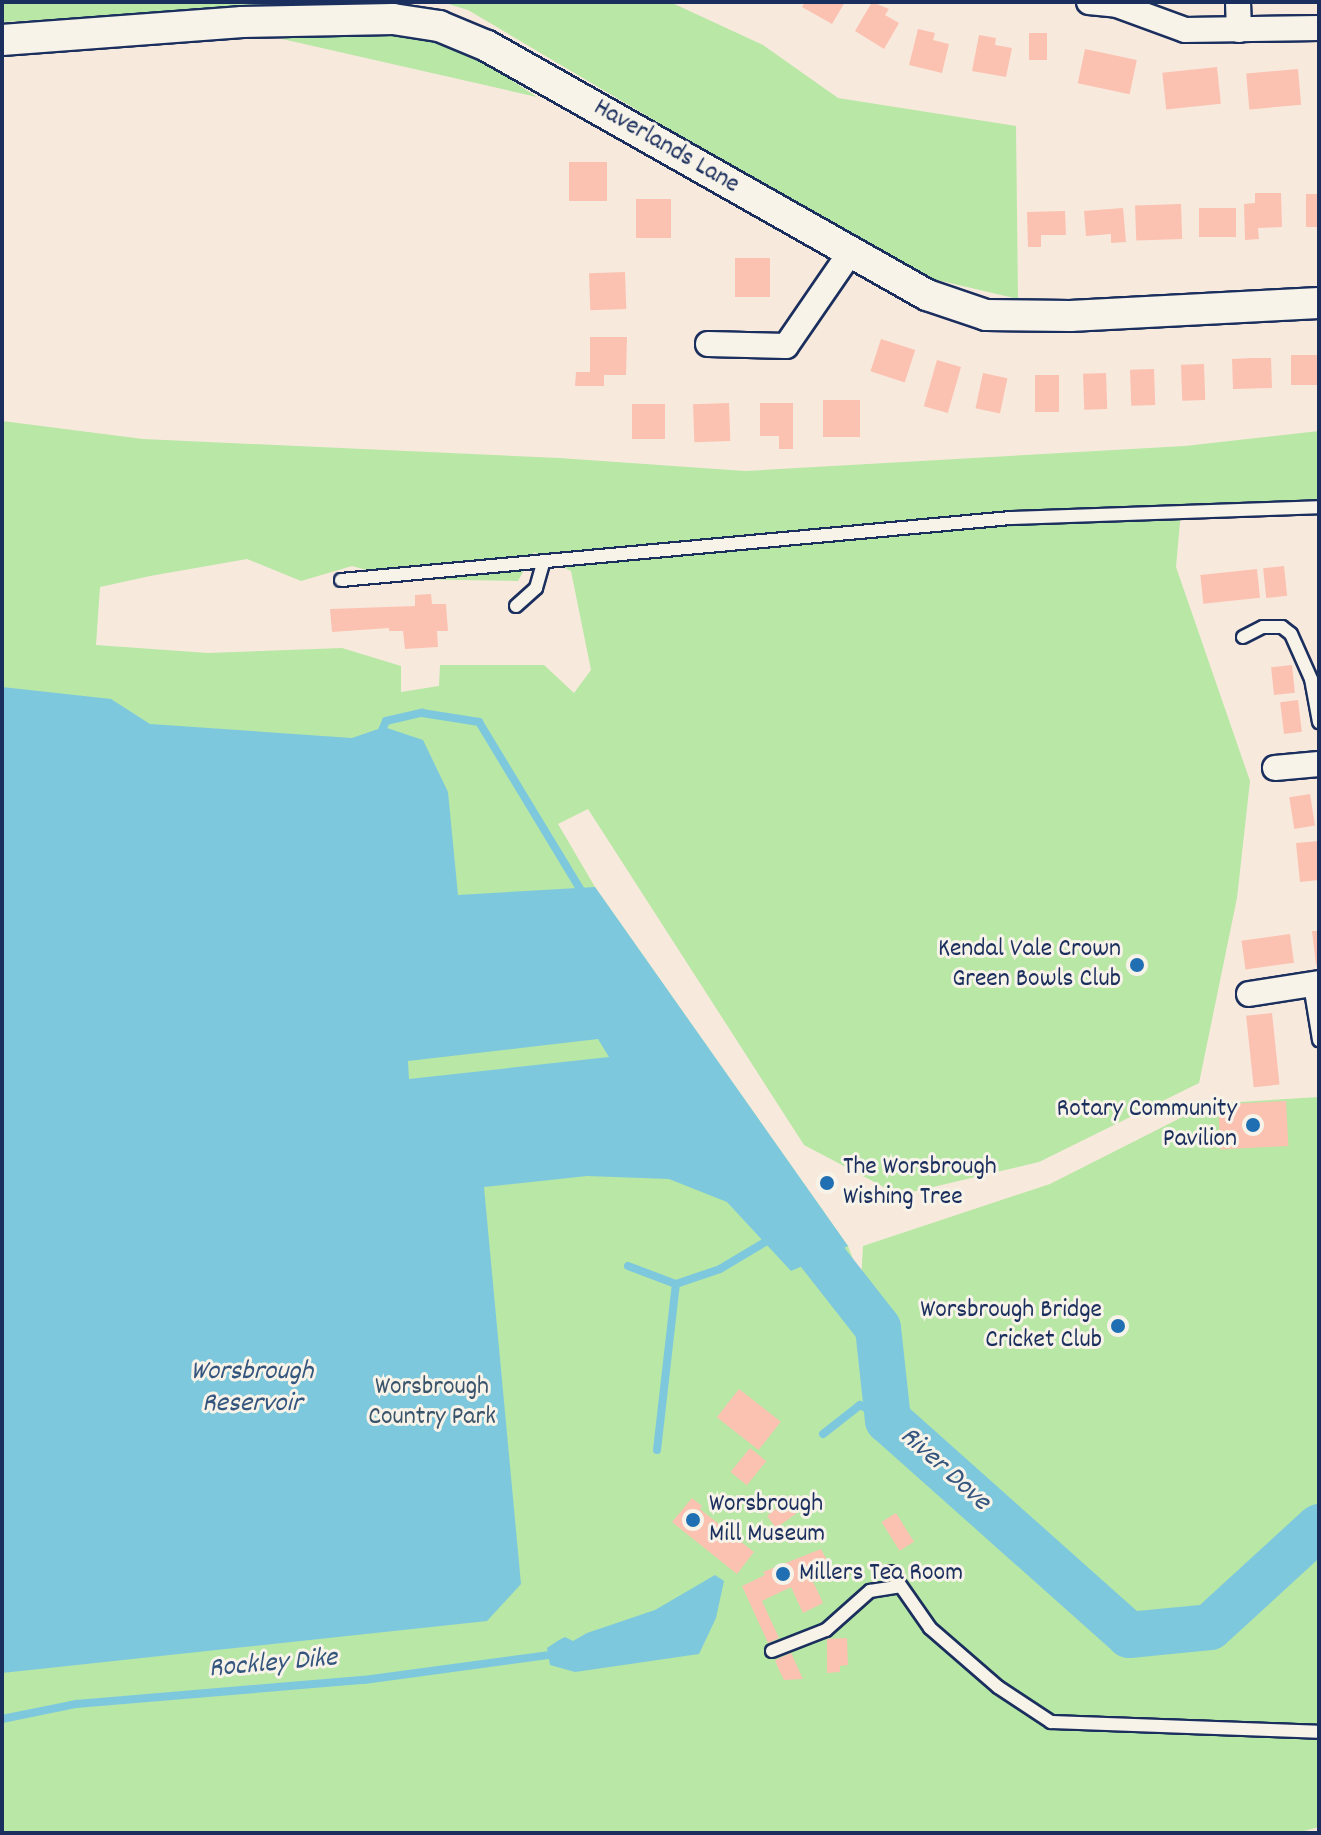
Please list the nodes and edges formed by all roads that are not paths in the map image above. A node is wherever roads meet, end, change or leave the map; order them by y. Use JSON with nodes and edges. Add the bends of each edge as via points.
{"nodes":[{"id":1,"x":1089,"y":2,"type":"edge"},
{"id":2,"x":1238,"y":2,"type":"edge"},
{"id":3,"x":392,"y":10,"type":"edge"},
{"id":4,"x":1319,"y":28,"type":"edge"},
{"id":5,"x":1239,"y":30,"type":"junction"},
{"id":6,"x":2,"y":40,"type":"edge"},
{"id":7,"x":850,"y":253,"type":"junction"},
{"id":8,"x":1319,"y":303,"type":"edge"},
{"id":9,"x":708,"y":344,"type":"dead end"},
{"id":10,"x":1319,"y":507,"type":"edge"},
{"id":11,"x":543,"y":564,"type":"junction"},
{"id":12,"x":341,"y":580,"type":"dead end"},
{"id":13,"x":516,"y":606,"type":"dead end"},
{"id":14,"x":1243,"y":637,"type":"dead end"},
{"id":15,"x":1319,"y":722,"type":"edge"},
{"id":16,"x":1319,"y":764,"type":"edge"},
{"id":17,"x":1275,"y":768,"type":"dead end"},
{"id":18,"x":1314,"y":984,"type":"edge"},
{"id":19,"x":1249,"y":994,"type":"dead end"},
{"id":20,"x":1319,"y":1040,"type":"edge"},
{"id":21,"x":891,"y":1572,"type":"dead end"},
{"id":22,"x":900,"y":1586,"type":"junction"},
{"id":23,"x":772,"y":1651,"type":"dead end"},
{"id":24,"x":1319,"y":1732,"type":"edge"}],
"edges":[{"from":1,"to":5,"type":"street","via":[[1117,5],[1185,30]]},
{"from":2,"to":5,"type":"street"},
{"from":3,"to":6,"type":"street","name":"Haverlands Lane"},
{"from":3,"to":7,"type":"street","name":"Haverlands Lane","via":[[487,46]]},
{"from":4,"to":5,"type":"street"},
{"from":7,"to":8,"type":"street","name":"Haverlands Lane","via":[[927,295],[986,315],[1070,316]]},
{"from":7,"to":9,"type":"street","via":[[786,346]]},
{"from":10,"to":11,"type":"lane","via":[[1011,518]]},
{"from":11,"to":12,"type":"lane"},
{"from":11,"to":13,"type":"lane","via":[[536,588]]},
{"from":14,"to":15,"type":"lane","via":[[1263,627],[1282,627],[1291,634],[1311,679]]},
{"from":16,"to":17,"type":"street"},
{"from":18,"to":19,"type":"street"},
{"from":18,"to":20,"type":"lane"},
{"from":21,"to":22,"type":"lane"},
{"from":22,"to":23,"type":"lane","via":[[870,1591],[826,1630]]},
{"from":22,"to":24,"type":"lane","via":[[930,1628],[998,1687],[1051,1722]]}]}
